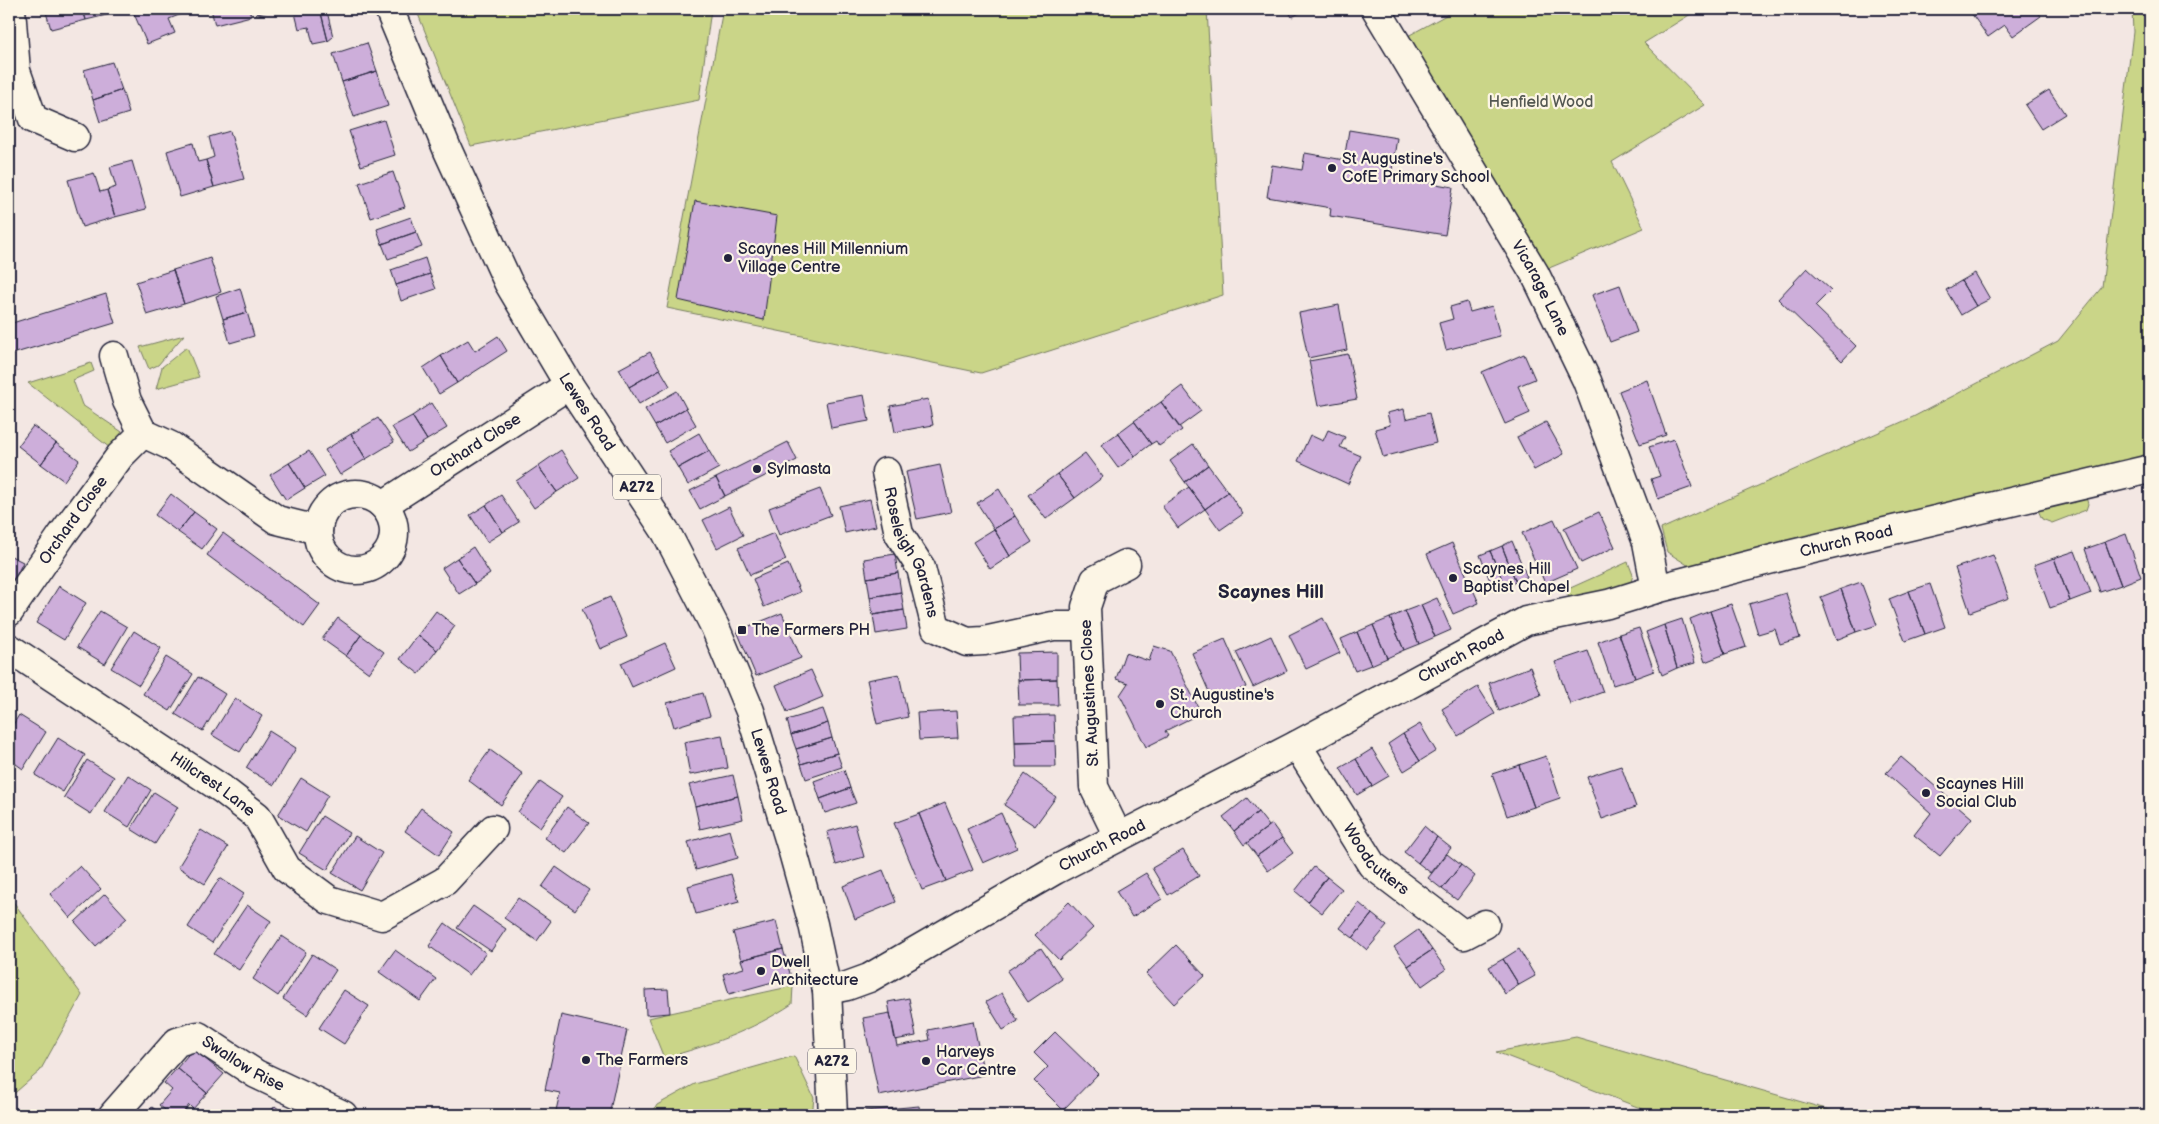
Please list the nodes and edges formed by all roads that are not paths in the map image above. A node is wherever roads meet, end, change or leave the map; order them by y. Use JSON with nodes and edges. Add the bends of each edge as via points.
{"nodes":[{"id":1,"x":11,"y":9,"type":"edge"},
{"id":2,"x":389,"y":9,"type":"edge"},
{"id":3,"x":1376,"y":9,"type":"edge"},
{"id":4,"x":75,"y":137,"type":"dead end"},
{"id":5,"x":114,"y":356,"type":"dead end"},
{"id":6,"x":569,"y":385,"type":"junction"},
{"id":7,"x":142,"y":433,"type":"junction"},
{"id":8,"x":2150,"y":469,"type":"edge"},
{"id":9,"x":886,"y":472,"type":"dead end"},
{"id":10,"x":383,"y":505,"type":"junction"},
{"id":11,"x":318,"y":530,"type":"junction"},
{"id":12,"x":1126,"y":564,"type":"dead end"},
{"id":13,"x":1656,"y":589,"type":"junction"},
{"id":14,"x":9,"y":612,"type":"edge"},
{"id":15,"x":1085,"y":626,"type":"junction"},
{"id":16,"x":9,"y":648,"type":"edge"},
{"id":17,"x":1297,"y":745,"type":"junction"},
{"id":18,"x":493,"y":830,"type":"dead end"},
{"id":19,"x":1118,"y":836,"type":"junction"},
{"id":20,"x":1485,"y":924,"type":"dead end"},
{"id":21,"x":827,"y":990,"type":"junction"},
{"id":22,"x":113,"y":1115,"type":"edge"},
{"id":23,"x":343,"y":1115,"type":"edge"},
{"id":24,"x":833,"y":1115,"type":"edge"}],
"edges":[{"from":1,"to":4,"type":"main road","via":[[16,71],[33,119]]},
{"from":2,"to":6,"type":"main road","name":"Lewes Road","number":"A272","via":[[448,151],[508,282]]},
{"from":3,"to":13,"type":"main road","name":"Vicarage Lane","via":[[1534,274],[1582,372],[1647,542]]},
{"from":5,"to":7,"type":"main road","via":[[127,401]]},
{"from":6,"to":10,"type":"main road","name":"Orchard Close"},
{"from":6,"to":21,"type":"main road","name":"Lewes Road","number":"A272","via":[[666,532],[714,627],[753,721],[813,924]]},
{"from":7,"to":11,"type":"main road","via":[[171,446],[277,520]]},
{"from":7,"to":14,"type":"main road","name":"Orchard Close","via":[[120,456],[62,534]]},
{"from":8,"to":13,"type":"main road","name":"Church Road"},
{"from":9,"to":15,"type":"main road","name":"Roseleigh Gardens","via":[[899,534],[921,568],[936,628],[967,642],[1054,626]]},
{"from":10,"to":11,"type":"main road","via":[[361,494],[337,499],[324,512]]},
{"from":10,"to":11,"type":"main road","via":[[394,527],[393,540],[389,552],[370,568],[345,569],[333,563],[319,542]]},
{"from":12,"to":15,"type":"main road","name":"St. Augustines Close","via":[[1096,580],[1086,607]]},
{"from":13,"to":17,"type":"main road","name":"Church Road","via":[[1608,604],[1526,621]]},
{"from":15,"to":19,"type":"main road","name":"St. Augustines Close","via":[[1094,787]]},
{"from":16,"to":18,"type":"main road","name":"Hillcrest Lane","via":[[218,786],[257,816],[287,869],[329,900],[382,916],[445,880]]},
{"from":17,"to":19,"type":"main road","name":"Church Road"},
{"from":17,"to":20,"type":"main road","name":"Woodcutters","via":[[1372,865],[1464,935]]},
{"from":19,"to":21,"type":"main road","name":"Church Road","via":[[870,978]]},
{"from":21,"to":24,"type":"main road","number":"A272"},
{"from":22,"to":23,"type":"main road","name":"Swallow Rise","via":[[178,1042],[198,1036],[256,1074]]}]}
